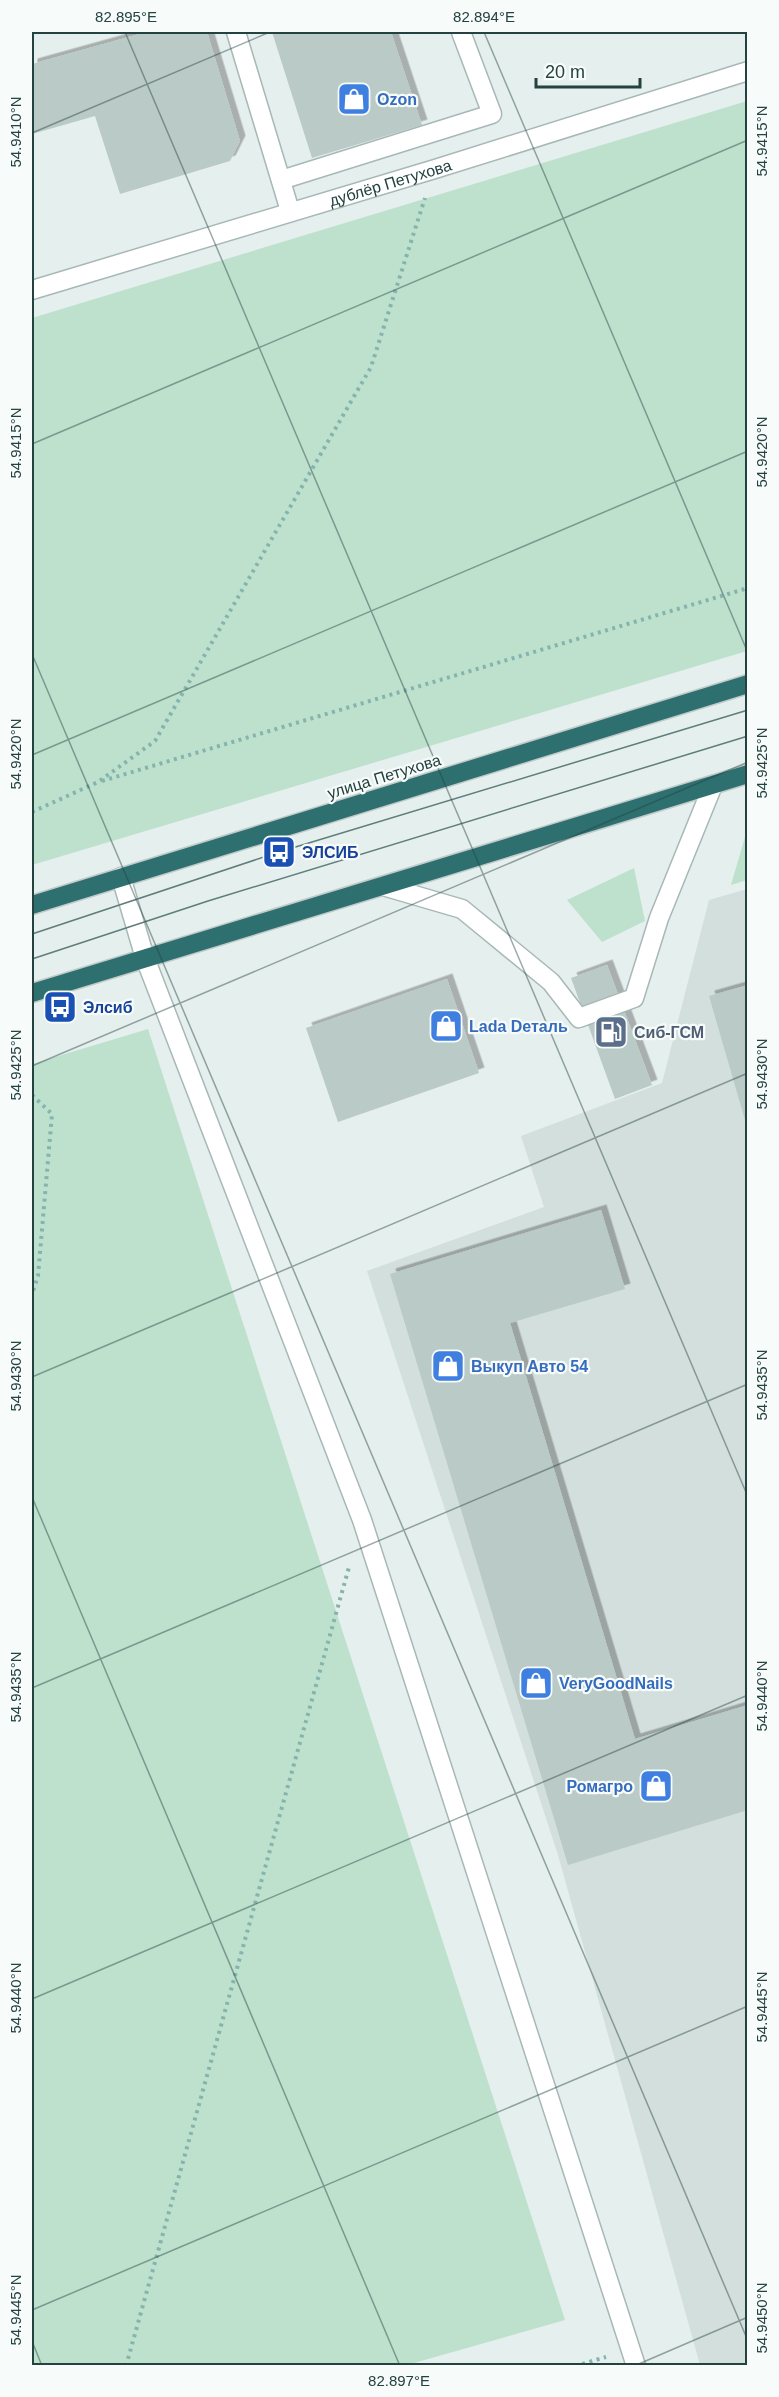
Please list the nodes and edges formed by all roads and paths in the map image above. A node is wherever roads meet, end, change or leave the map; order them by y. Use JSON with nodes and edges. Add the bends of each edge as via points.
{"nodes":[{"id":1,"x":236,"y":32,"type":"edge"},
{"id":2,"x":461,"y":32,"type":"edge"},
{"id":3,"x":747,"y":71,"type":"edge"},
{"id":4,"x":435,"y":169,"type":"junction"},
{"id":5,"x":281,"y":180,"type":"junction"},
{"id":6,"x":290,"y":211,"type":"junction"},
{"id":7,"x":32,"y":290,"type":"edge"},
{"id":8,"x":747,"y":588,"type":"edge"},
{"id":9,"x":747,"y":684,"type":"edge"},
{"id":10,"x":747,"y":774,"type":"edge"},
{"id":11,"x":98,"y":782,"type":"junction"},
{"id":12,"x":713,"y":785,"type":"junction"},
{"id":13,"x":32,"y":812,"type":"edge"},
{"id":14,"x":121,"y":877,"type":"junction"},
{"id":15,"x":382,"y":886,"type":"junction"},
{"id":16,"x":32,"y":904,"type":"edge"},
{"id":17,"x":145,"y":958,"type":"junction"},
{"id":18,"x":32,"y":993,"type":"edge"},
{"id":19,"x":32,"y":1095,"type":"edge"},
{"id":20,"x":32,"y":1294,"type":"edge"},
{"id":21,"x":349,"y":1565,"type":"dead end"},
{"id":22,"x":126,"y":2366,"type":"edge"},
{"id":23,"x":636,"y":2366,"type":"edge"}],
"edges":[{"from":1,"to":5,"type":"street"},
{"from":2,"to":5,"type":"street","via":[[492,114]]},
{"from":3,"to":4,"type":"street","name":"дублёр Петухова"},
{"from":4,"to":6,"type":"street","name":"дублёр Петухова"},
{"from":4,"to":11,"type":"path","via":[[370,367],[155,741]]},
{"from":5,"to":6,"type":"street"},
{"from":6,"to":7,"type":"street","name":"дублёр Петухова"},
{"from":8,"to":11,"type":"path"},
{"from":9,"to":14,"type":"highway","name":"улица Петухова"},
{"from":10,"to":12,"type":"highway"},
{"from":11,"to":13,"type":"path"},
{"from":12,"to":15,"type":"highway"},
{"from":12,"to":15,"type":"street","via":[[659,918],[634,998],[579,1018],[551,982],[462,909]]},
{"from":14,"to":16,"type":"highway","name":"улица Петухова"},
{"from":14,"to":17,"type":"street"},
{"from":15,"to":17,"type":"highway"},
{"from":17,"to":18,"type":"highway"},
{"from":17,"to":23,"type":"street","via":[[362,1520]]},
{"from":19,"to":20,"type":"path","via":[[52,1114],[38,1276]]},
{"from":21,"to":22,"type":"path"}]}
